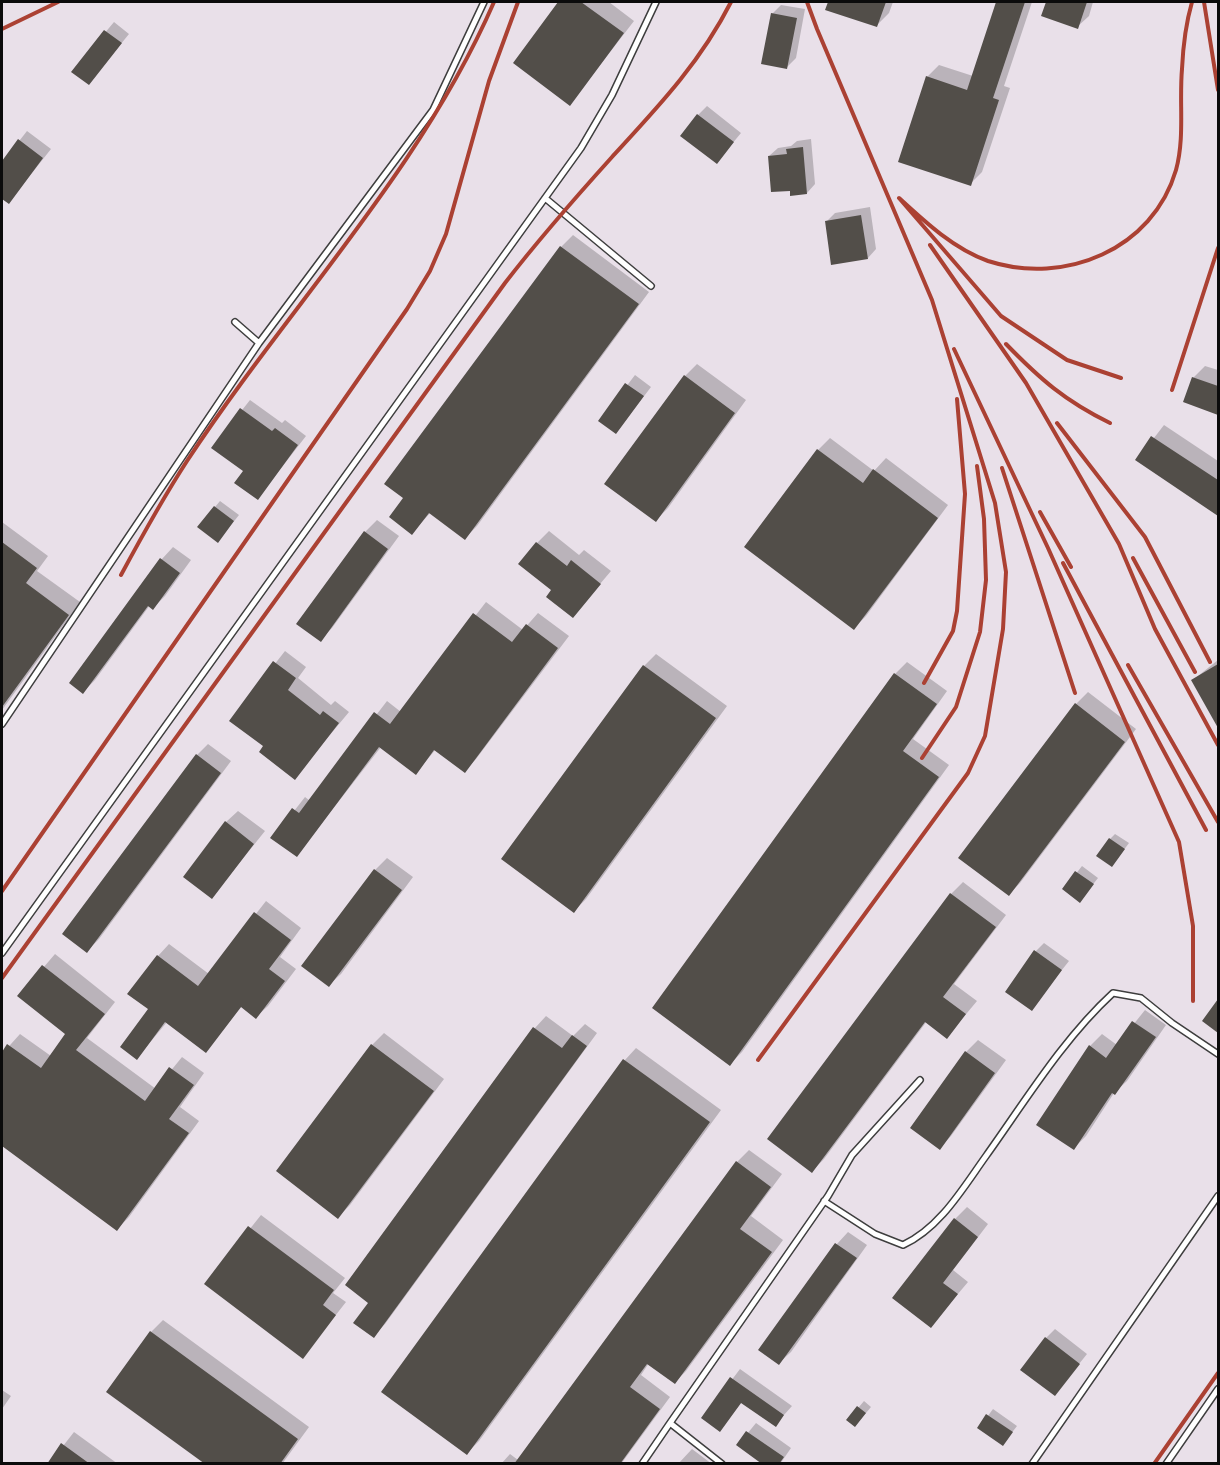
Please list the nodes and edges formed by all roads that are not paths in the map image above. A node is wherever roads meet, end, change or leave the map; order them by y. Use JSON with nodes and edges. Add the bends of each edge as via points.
{"nodes":[{"id":1,"x":484,"y":2,"type":"edge"},
{"id":2,"x":656,"y":2,"type":"edge"},
{"id":3,"x":545,"y":198,"type":"junction"},
{"id":4,"x":651,"y":286,"type":"dead end"},
{"id":5,"x":235,"y":322,"type":"dead end"},
{"id":6,"x":259,"y":343,"type":"junction"},
{"id":7,"x":2,"y":724,"type":"edge"},
{"id":8,"x":2,"y":953,"type":"edge"},
{"id":9,"x":1218,"y":1054,"type":"edge"},
{"id":10,"x":920,"y":1080,"type":"dead end"},
{"id":11,"x":1218,"y":1196,"type":"edge"},
{"id":12,"x":824,"y":1202,"type":"junction"},
{"id":13,"x":1218,"y":1389,"type":"edge"},
{"id":14,"x":670,"y":1423,"type":"junction"},
{"id":15,"x":642,"y":1464,"type":"edge"},
{"id":16,"x":722,"y":1464,"type":"edge"},
{"id":17,"x":1032,"y":1464,"type":"edge"},
{"id":18,"x":1166,"y":1464,"type":"edge"}],
"edges":[{"from":1,"to":6,"type":"lane","via":[[433,110]]},
{"from":2,"to":3,"type":"lane","via":[[612,95]]},
{"from":3,"to":4,"type":"lane"},
{"from":3,"to":8,"type":"lane"},
{"from":5,"to":6,"type":"lane"},
{"from":6,"to":7,"type":"lane"},
{"from":9,"to":12,"type":"lane","via":[[1141,998],[1113,993],[1084,1019],[951,1206],[919,1237],[903,1245],[875,1234]]},
{"from":10,"to":12,"type":"lane","via":[[852,1155]]},
{"from":11,"to":17,"type":"lane"},
{"from":12,"to":14,"type":"lane"},
{"from":13,"to":18,"type":"lane"},
{"from":14,"to":15,"type":"lane"},
{"from":14,"to":16,"type":"lane"}]}
